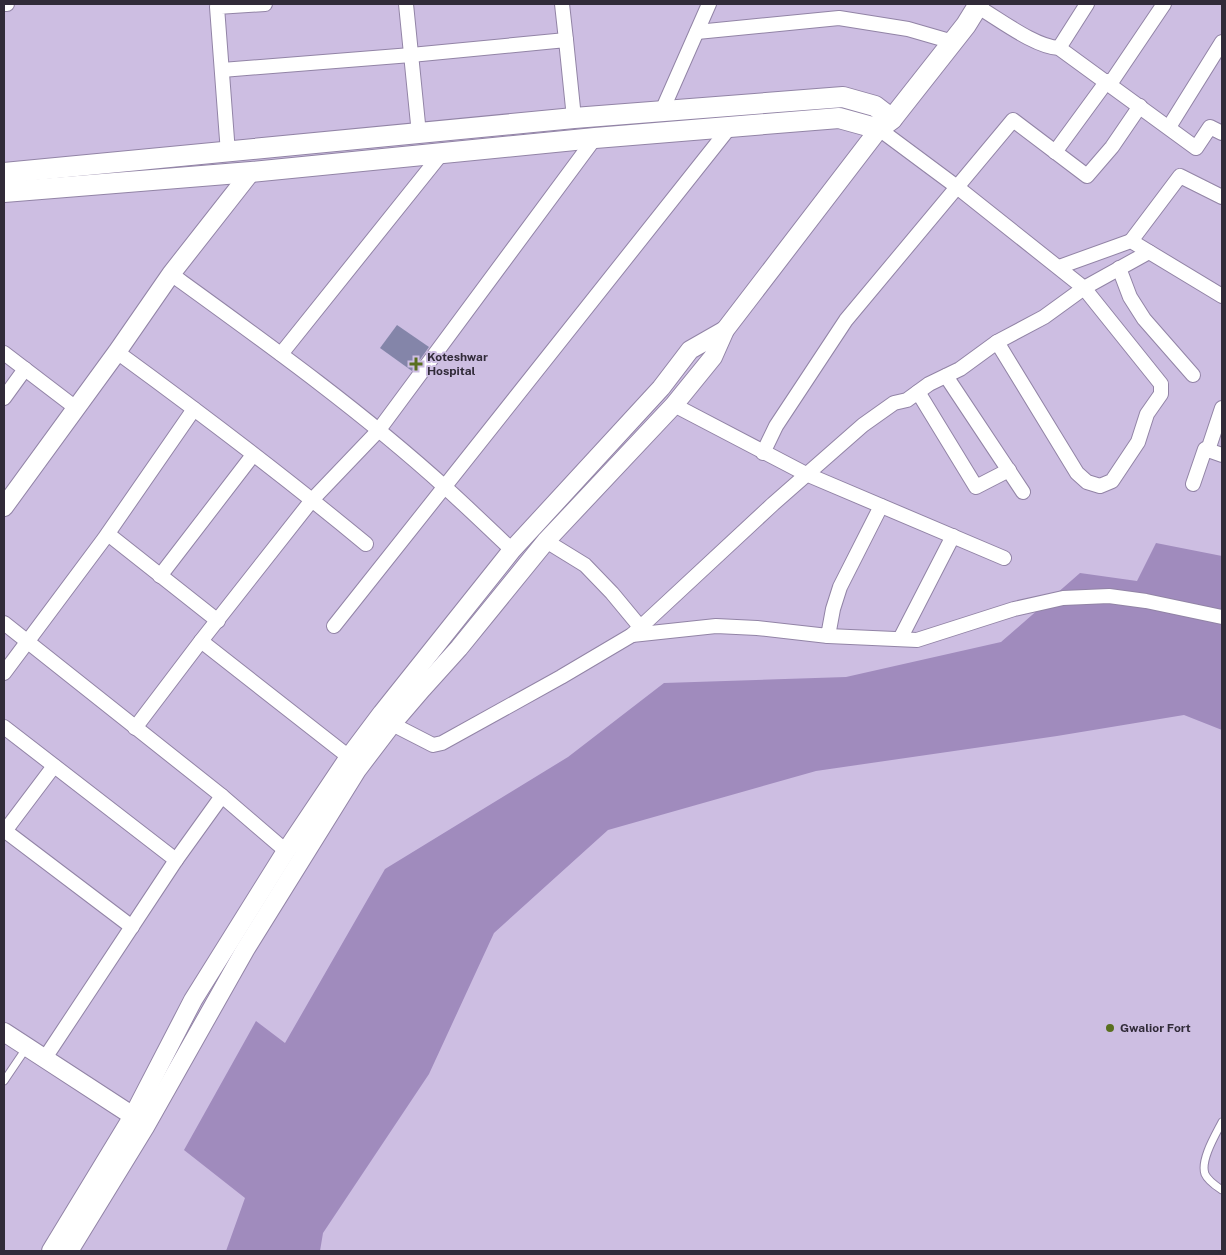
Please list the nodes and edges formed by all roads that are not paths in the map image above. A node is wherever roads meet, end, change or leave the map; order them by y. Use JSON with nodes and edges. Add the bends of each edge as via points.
{"nodes":[{"id":1,"x":265,"y":4,"type":"edge"},
{"id":2,"x":406,"y":4,"type":"edge"},
{"id":3,"x":562,"y":4,"type":"edge"},
{"id":4,"x":709,"y":4,"type":"edge"},
{"id":5,"x":1087,"y":4,"type":"edge"},
{"id":6,"x":1164,"y":4,"type":"edge"},
{"id":7,"x":978,"y":5,"type":"edge"},
{"id":8,"x":217,"y":6,"type":"edge"},
{"id":9,"x":697,"y":32,"type":"junction"},
{"id":10,"x":566,"y":40,"type":"junction"},
{"id":11,"x":953,"y":42,"type":"junction"},
{"id":12,"x":1221,"y":45,"type":"edge"},
{"id":13,"x":1059,"y":48,"type":"junction"},
{"id":14,"x":411,"y":55,"type":"junction"},
{"id":15,"x":222,"y":70,"type":"junction"},
{"id":16,"x":1109,"y":82,"type":"junction"},
{"id":17,"x":1140,"y":106,"type":"junction"},
{"id":18,"x":661,"y":113,"type":"junction"},
{"id":19,"x":574,"y":118,"type":"junction"},
{"id":20,"x":886,"y":124,"type":"junction"},
{"id":21,"x":730,"y":127,"type":"junction"},
{"id":22,"x":1169,"y":127,"type":"junction"},
{"id":23,"x":1222,"y":133,"type":"edge"},
{"id":24,"x":418,"y":134,"type":"junction"},
{"id":25,"x":595,"y":138,"type":"junction"},
{"id":26,"x":228,"y":152,"type":"junction"},
{"id":27,"x":1055,"y":152,"type":"junction"},
{"id":28,"x":442,"y":153,"type":"junction"},
{"id":29,"x":250,"y":172,"type":"junction"},
{"id":30,"x":4,"y":173,"type":"edge"},
{"id":31,"x":957,"y":187,"type":"junction"},
{"id":32,"x":4,"y":192,"type":"edge"},
{"id":33,"x":1222,"y":197,"type":"edge"},
{"id":34,"x":1131,"y":241,"type":"junction"},
{"id":35,"x":1149,"y":252,"type":"junction"},
{"id":36,"x":1059,"y":267,"type":"junction"},
{"id":37,"x":1119,"y":268,"type":"junction"},
{"id":38,"x":171,"y":274,"type":"junction"},
{"id":39,"x":1084,"y":288,"type":"junction"},
{"id":40,"x":1222,"y":296,"type":"edge"},
{"id":41,"x":725,"y":330,"type":"junction"},
{"id":42,"x":997,"y":342,"type":"junction"},
{"id":43,"x":117,"y":352,"type":"junction"},
{"id":44,"x":4,"y":353,"type":"edge"},
{"id":45,"x":281,"y":354,"type":"junction"},
{"id":46,"x":25,"y":369,"type":"junction"},
{"id":47,"x":946,"y":376,"type":"junction"},
{"id":48,"x":1192,"y":376,"type":"dead end"},
{"id":49,"x":918,"y":392,"type":"junction"},
{"id":50,"x":4,"y":398,"type":"edge"},
{"id":51,"x":674,"y":405,"type":"junction"},
{"id":52,"x":76,"y":408,"type":"junction"},
{"id":53,"x":194,"y":408,"type":"junction"},
{"id":54,"x":1222,"y":408,"type":"edge"},
{"id":55,"x":378,"y":431,"type":"junction"},
{"id":56,"x":1208,"y":450,"type":"junction"},
{"id":57,"x":763,"y":453,"type":"junction"},
{"id":58,"x":253,"y":454,"type":"junction"},
{"id":59,"x":1222,"y":454,"type":"edge"},
{"id":60,"x":1009,"y":470,"type":"junction"},
{"id":61,"x":806,"y":474,"type":"junction"},
{"id":62,"x":1193,"y":484,"type":"dead end"},
{"id":63,"x":445,"y":487,"type":"junction"},
{"id":64,"x":1023,"y":492,"type":"dead end"},
{"id":65,"x":312,"y":500,"type":"junction"},
{"id":66,"x":881,"y":506,"type":"junction"},
{"id":67,"x":4,"y":507,"type":"edge"},
{"id":68,"x":108,"y":534,"type":"junction"},
{"id":69,"x":953,"y":536,"type":"junction"},
{"id":70,"x":546,"y":541,"type":"junction"},
{"id":71,"x":366,"y":544,"type":"dead end"},
{"id":72,"x":512,"y":550,"type":"junction"},
{"id":73,"x":1004,"y":558,"type":"dead end"},
{"id":74,"x":160,"y":576,"type":"junction"},
{"id":75,"x":1222,"y":617,"type":"edge"},
{"id":76,"x":218,"y":621,"type":"junction"},
{"id":77,"x":4,"y":623,"type":"edge"},
{"id":78,"x":334,"y":626,"type":"dead end"},
{"id":79,"x":637,"y":632,"type":"junction"},
{"id":80,"x":828,"y":636,"type":"junction"},
{"id":81,"x":900,"y":639,"type":"junction"},
{"id":82,"x":28,"y":641,"type":"junction"},
{"id":83,"x":201,"y":641,"type":"junction"},
{"id":84,"x":4,"y":673,"type":"edge"},
{"id":85,"x":392,"y":724,"type":"junction"},
{"id":86,"x":4,"y":727,"type":"edge"},
{"id":87,"x":135,"y":728,"type":"junction"},
{"id":88,"x":349,"y":757,"type":"junction"},
{"id":89,"x":54,"y":766,"type":"junction"},
{"id":90,"x":222,"y":796,"type":"junction"},
{"id":91,"x":4,"y":830,"type":"edge"},
{"id":92,"x":286,"y":851,"type":"junction"},
{"id":93,"x":176,"y":860,"type":"junction"},
{"id":94,"x":132,"y":927,"type":"junction"},
{"id":95,"x":4,"y":1032,"type":"edge"},
{"id":96,"x":27,"y":1047,"type":"junction"},
{"id":97,"x":45,"y":1058,"type":"junction"},
{"id":98,"x":4,"y":1081,"type":"edge"},
{"id":99,"x":139,"y":1122,"type":"junction"},
{"id":100,"x":1222,"y":1122,"type":"edge"},
{"id":101,"x":1222,"y":1190,"type":"edge"},
{"id":102,"x":50,"y":1251,"type":"edge"},
{"id":103,"x":69,"y":1251,"type":"edge"}],
"edges":[{"from":1,"to":8,"type":"street"},
{"from":2,"to":14,"type":"street"},
{"from":3,"to":10,"type":"street"},
{"from":4,"to":9,"type":"street"},
{"from":5,"to":13,"type":"street"},
{"from":6,"to":16,"type":"street"},
{"from":7,"to":11,"type":"main road"},
{"from":7,"to":13,"type":"street","via":[[1037,42]]},
{"from":8,"to":15,"type":"street"},
{"from":9,"to":11,"type":"street","via":[[839,18],[908,29]]},
{"from":9,"to":18,"type":"street"},
{"from":10,"to":14,"type":"street"},
{"from":10,"to":19,"type":"street"},
{"from":11,"to":20,"type":"main road"},
{"from":12,"to":22,"type":"street"},
{"from":13,"to":16,"type":"street"},
{"from":14,"to":15,"type":"street"},
{"from":14,"to":24,"type":"street"},
{"from":15,"to":26,"type":"street"},
{"from":16,"to":17,"type":"street"},
{"from":16,"to":27,"type":"street"},
{"from":17,"to":22,"type":"street"},
{"from":17,"to":27,"type":"street","via":[[1087,176]]},
{"from":18,"to":19,"type":"main road"},
{"from":18,"to":20,"type":"main road","via":[[843,97],[875,106]]},
{"from":19,"to":24,"type":"main road"},
{"from":20,"to":21,"type":"main road","via":[[839,118]]},
{"from":20,"to":31,"type":"street"},
{"from":20,"to":41,"type":"street"},
{"from":21,"to":25,"type":"main road"},
{"from":21,"to":63,"type":"street"},
{"from":22,"to":23,"type":"street","via":[[1196,148],[1210,127]]},
{"from":24,"to":26,"type":"main road"},
{"from":25,"to":28,"type":"main road"},
{"from":25,"to":55,"type":"street"},
{"from":26,"to":30,"type":"main road"},
{"from":27,"to":31,"type":"street","via":[[1013,120]]},
{"from":28,"to":29,"type":"main road"},
{"from":28,"to":45,"type":"street"},
{"from":29,"to":32,"type":"main road"},
{"from":29,"to":38,"type":"street"},
{"from":31,"to":36,"type":"street"},
{"from":31,"to":57,"type":"street","via":[[846,320],[776,426]]},
{"from":33,"to":34,"type":"street","via":[[1180,176]]},
{"from":34,"to":35,"type":"street"},
{"from":34,"to":36,"type":"street"},
{"from":35,"to":37,"type":"street"},
{"from":35,"to":40,"type":"street"},
{"from":36,"to":39,"type":"street"},
{"from":37,"to":39,"type":"street"},
{"from":37,"to":48,"type":"street","via":[[1130,297],[1144,319]]},
{"from":38,"to":43,"type":"street"},
{"from":38,"to":45,"type":"street"},
{"from":39,"to":42,"type":"street","via":[[1044,317]]},
{"from":39,"to":42,"type":"street","via":[[1161,384],[1162,394],[1147,414],[1138,442],[1112,481],[1100,486],[1086,482],[1077,473]]},
{"from":41,"to":51,"type":"street","via":[[713,357]]},
{"from":41,"to":72,"type":"street","via":[[690,350],[661,388]]},
{"from":42,"to":47,"type":"street"},
{"from":43,"to":52,"type":"street"},
{"from":43,"to":53,"type":"street"},
{"from":44,"to":46,"type":"street"},
{"from":45,"to":55,"type":"street"},
{"from":46,"to":50,"type":"street"},
{"from":46,"to":52,"type":"street"},
{"from":47,"to":49,"type":"street"},
{"from":47,"to":60,"type":"street"},
{"from":49,"to":60,"type":"street","via":[[976,487]]},
{"from":49,"to":61,"type":"street","via":[[863,425]]},
{"from":51,"to":57,"type":"street"},
{"from":51,"to":70,"type":"street"},
{"from":52,"to":67,"type":"street"},
{"from":53,"to":58,"type":"street"},
{"from":53,"to":68,"type":"street"},
{"from":54,"to":56,"type":"street"},
{"from":55,"to":63,"type":"street"},
{"from":55,"to":65,"type":"street"},
{"from":56,"to":59,"type":"street"},
{"from":56,"to":62,"type":"street","via":[[1205,450]]},
{"from":57,"to":61,"type":"street"},
{"from":58,"to":65,"type":"street"},
{"from":58,"to":74,"type":"street"},
{"from":60,"to":64,"type":"street"},
{"from":61,"to":66,"type":"street"},
{"from":61,"to":79,"type":"street"},
{"from":63,"to":72,"type":"street"},
{"from":63,"to":78,"type":"street"},
{"from":65,"to":71,"type":"street"},
{"from":65,"to":76,"type":"street"},
{"from":66,"to":69,"type":"street"},
{"from":66,"to":80,"type":"street","via":[[840,587]]},
{"from":68,"to":74,"type":"street"},
{"from":68,"to":82,"type":"street"},
{"from":69,"to":73,"type":"street"},
{"from":69,"to":81,"type":"street"},
{"from":70,"to":79,"type":"street","via":[[585,565],[612,593]]},
{"from":70,"to":85,"type":"street"},
{"from":72,"to":88,"type":"street"},
{"from":74,"to":76,"type":"street"},
{"from":75,"to":81,"type":"street","via":[[1146,600],[1109,596],[1063,598],[917,640]]},
{"from":76,"to":83,"type":"street"},
{"from":77,"to":82,"type":"street"},
{"from":79,"to":80,"type":"street","via":[[716,626]]},
{"from":79,"to":85,"type":"street","via":[[442,743],[433,745]]},
{"from":80,"to":81,"type":"street"},
{"from":82,"to":84,"type":"street"},
{"from":82,"to":87,"type":"street"},
{"from":83,"to":87,"type":"street"},
{"from":83,"to":88,"type":"street"},
{"from":85,"to":99,"type":"street","via":[[357,770]]},
{"from":86,"to":89,"type":"street"},
{"from":87,"to":90,"type":"street"},
{"from":88,"to":92,"type":"street"},
{"from":89,"to":91,"type":"street"},
{"from":89,"to":93,"type":"street"},
{"from":90,"to":92,"type":"street"},
{"from":90,"to":93,"type":"street"},
{"from":91,"to":94,"type":"street"},
{"from":92,"to":99,"type":"street","via":[[193,1000]]},
{"from":93,"to":94,"type":"street"},
{"from":94,"to":97,"type":"street"},
{"from":95,"to":96,"type":"street"},
{"from":96,"to":97,"type":"street"},
{"from":96,"to":98,"type":"lane"},
{"from":97,"to":99,"type":"street"},
{"from":99,"to":102,"type":"street"},
{"from":99,"to":103,"type":"street"},
{"from":100,"to":101,"type":"lane","via":[[1204,1161],[1205,1174]]}]}
